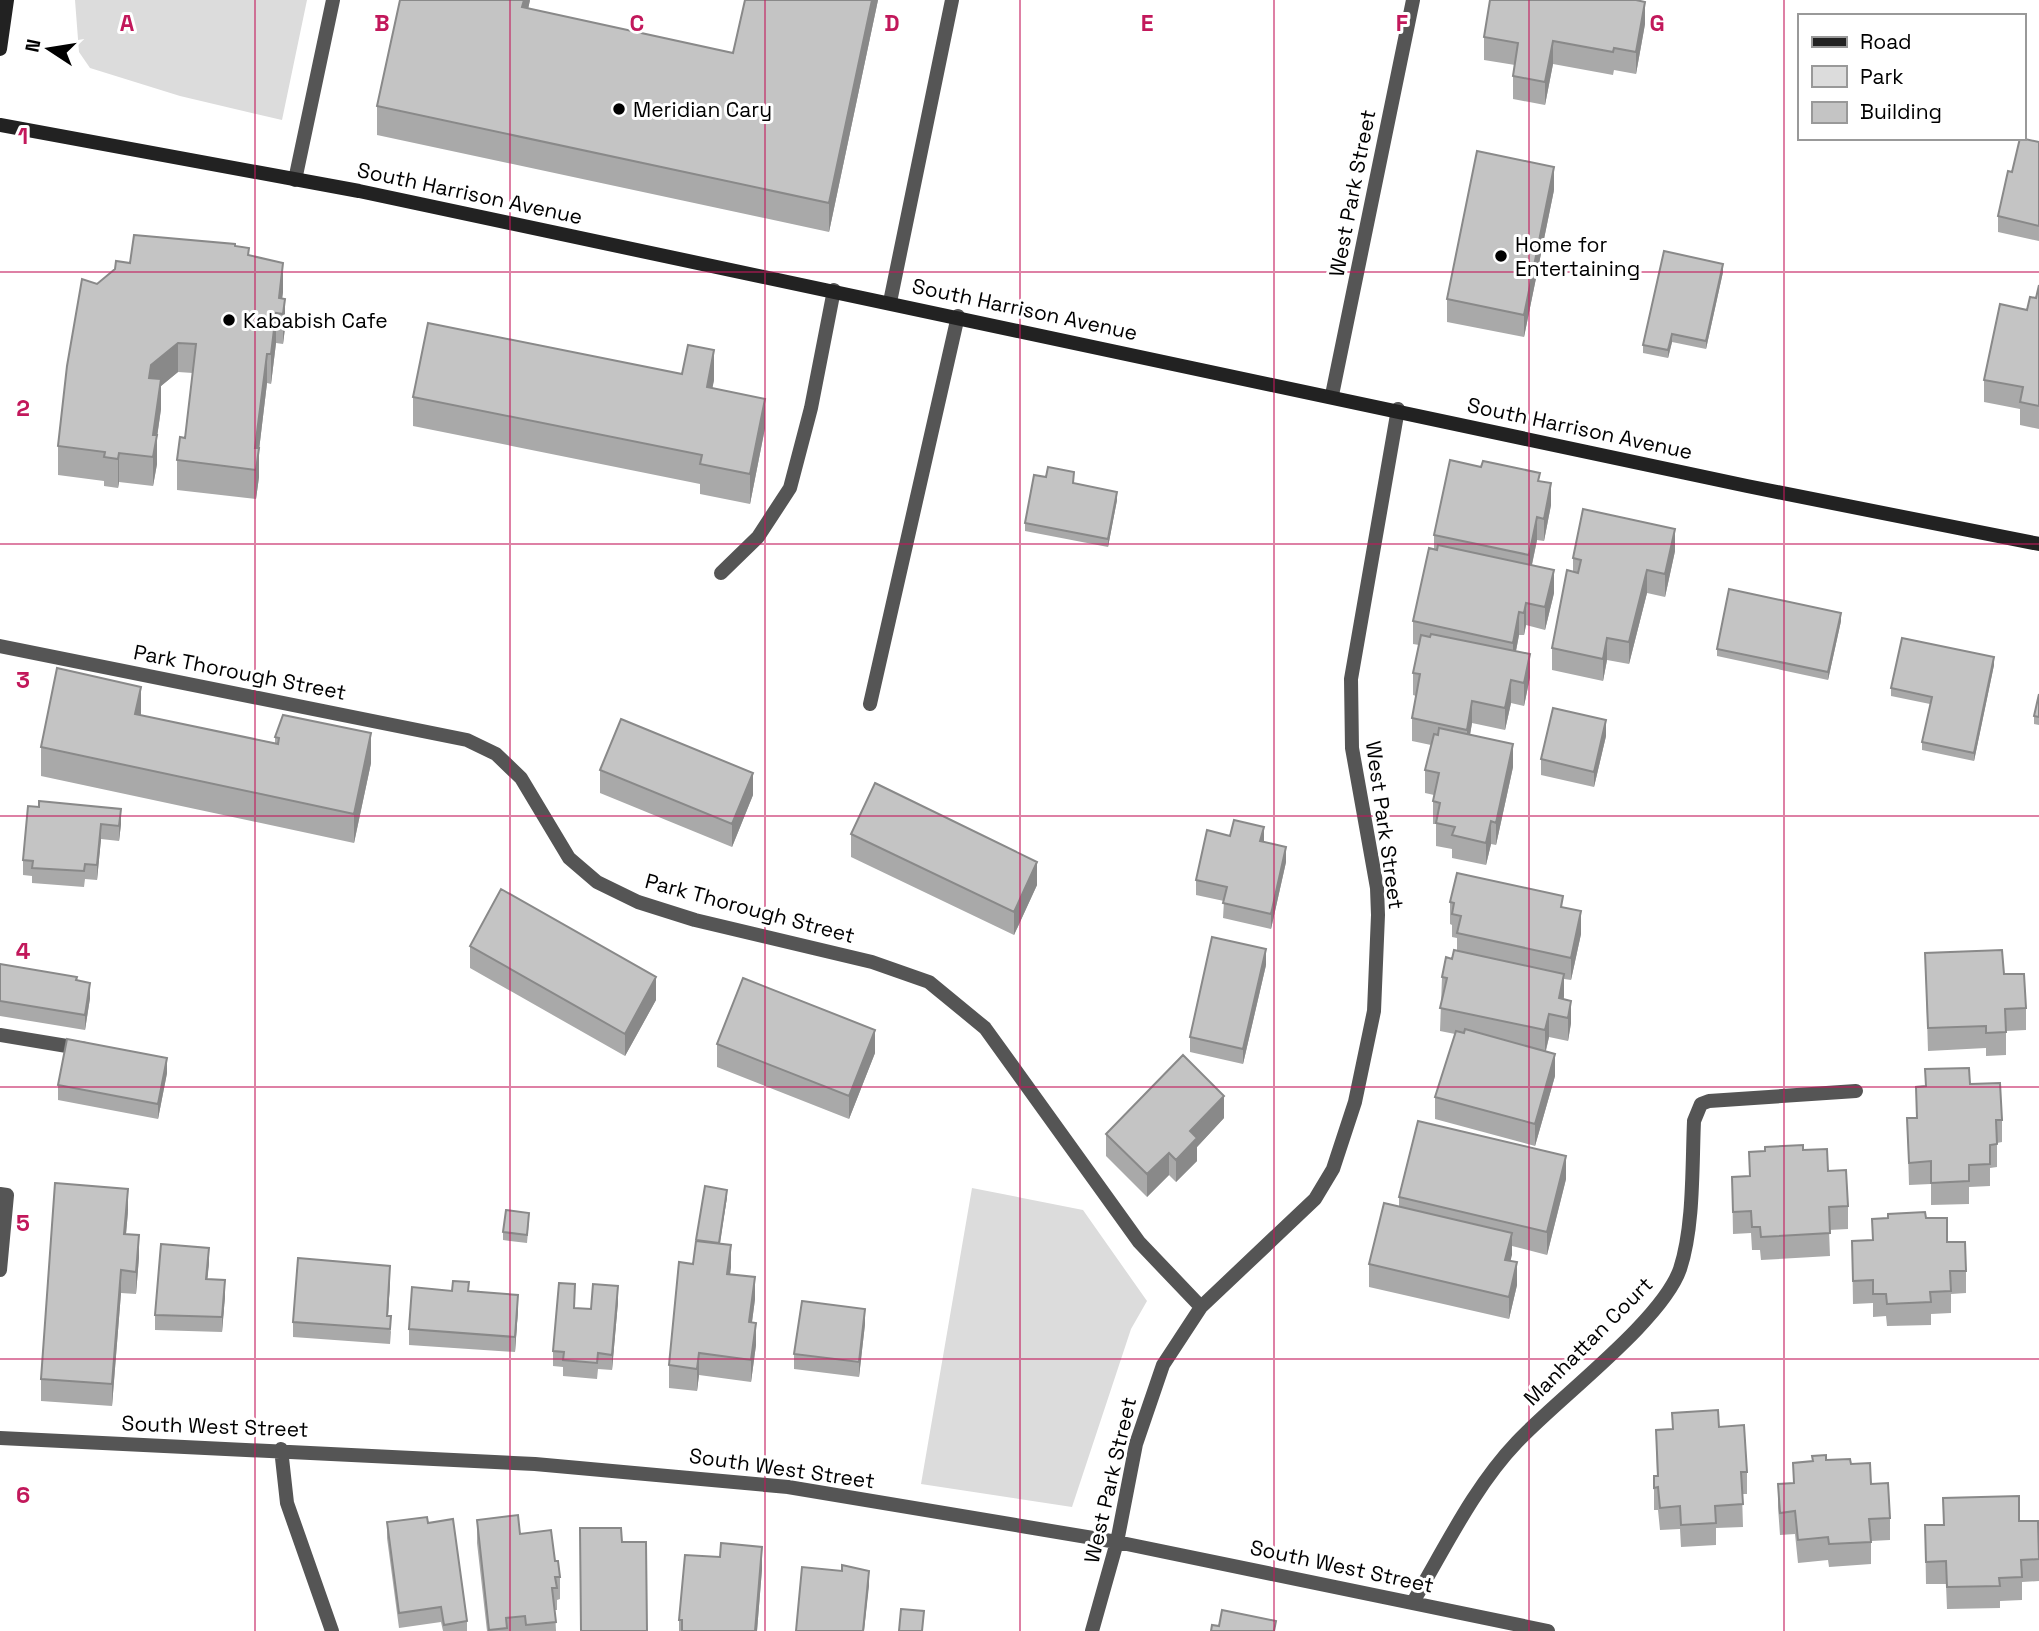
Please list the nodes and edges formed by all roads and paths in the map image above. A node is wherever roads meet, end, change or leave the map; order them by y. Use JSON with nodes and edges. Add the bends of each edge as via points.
{"nodes":[{"id":1,"x":7,"y":0,"type":"edge"},
{"id":2,"x":333,"y":0,"type":"edge"},
{"id":3,"x":952,"y":0,"type":"edge"},
{"id":4,"x":1413,"y":0,"type":"edge"},
{"id":5,"x":0,"y":49,"type":"edge"},
{"id":6,"x":0,"y":125,"type":"edge"},
{"id":7,"x":295,"y":180,"type":"junction"},
{"id":8,"x":834,"y":290,"type":"junction"},
{"id":9,"x":890,"y":302,"type":"junction"},
{"id":10,"x":958,"y":316,"type":"junction"},
{"id":11,"x":1332,"y":395,"type":"junction"},
{"id":12,"x":1398,"y":409,"type":"junction"},
{"id":13,"x":2039,"y":544,"type":"edge"},
{"id":14,"x":721,"y":573,"type":"dead end"},
{"id":15,"x":0,"y":646,"type":"edge"},
{"id":16,"x":870,"y":704,"type":"dead end"},
{"id":17,"x":0,"y":1035,"type":"edge"},
{"id":18,"x":95,"y":1051,"type":"edge"},
{"id":19,"x":1856,"y":1091,"type":"dead end"},
{"id":20,"x":0,"y":1194,"type":"edge"},
{"id":21,"x":0,"y":1270,"type":"edge"},
{"id":22,"x":1201,"y":1307,"type":"junction"},
{"id":23,"x":0,"y":1438,"type":"edge"},
{"id":24,"x":281,"y":1449,"type":"junction"},
{"id":25,"x":1117,"y":1542,"type":"junction"},
{"id":26,"x":1413,"y":1602,"type":"junction"},
{"id":27,"x":332,"y":1631,"type":"edge"},
{"id":28,"x":1092,"y":1631,"type":"edge"},
{"id":29,"x":1548,"y":1631,"type":"edge"}],
"edges":[{"from":1,"to":5,"type":"street"},
{"from":2,"to":7,"type":"street"},
{"from":3,"to":9,"type":"street"},
{"from":4,"to":11,"type":"street","name":"West Park Street"},
{"from":6,"to":7,"type":"street","name":"South Harrison Avenue"},
{"from":7,"to":8,"type":"street","name":"South Harrison Avenue"},
{"from":8,"to":9,"type":"street","name":"South Harrison Avenue"},
{"from":8,"to":14,"type":"street","via":[[790,488],[758,537]]},
{"from":9,"to":10,"type":"street","name":"South Harrison Avenue"},
{"from":10,"to":11,"type":"street","name":"South Harrison Avenue"},
{"from":10,"to":16,"type":"street"},
{"from":11,"to":12,"type":"street","name":"South Harrison Avenue"},
{"from":12,"to":13,"type":"street","name":"South Harrison Avenue"},
{"from":12,"to":22,"type":"street","name":"West Park Street","via":[[1351,679],[1352,748],[1378,915],[1374,1011],[1355,1101],[1333,1169],[1315,1199]]},
{"from":15,"to":22,"type":"street","name":"Park Thorough Street","via":[[467,740],[496,754],[521,778],[569,858],[597,882],[638,902],[695,920],[872,962],[929,982],[985,1028],[1139,1242]]},
{"from":17,"to":18,"type":"street"},
{"from":19,"to":26,"type":"street","name":"Manhattan Court","via":[[1702,1104],[1694,1121],[1685,1245],[1670,1289],[1516,1443],[1481,1487]]},
{"from":20,"to":21,"type":"street","via":[[7,1195]]},
{"from":22,"to":25,"type":"street","name":"West Park Street","via":[[1163,1365],[1146,1409]]},
{"from":23,"to":24,"type":"street","name":"South West Street"},
{"from":24,"to":25,"type":"street","name":"South West Street","via":[[535,1464],[788,1487]]},
{"from":24,"to":27,"type":"street","via":[[287,1503]]},
{"from":25,"to":26,"type":"street","name":"South West Street"},
{"from":25,"to":28,"type":"street","name":"West Park Street"},
{"from":26,"to":29,"type":"street","name":"South West Street"}]}
